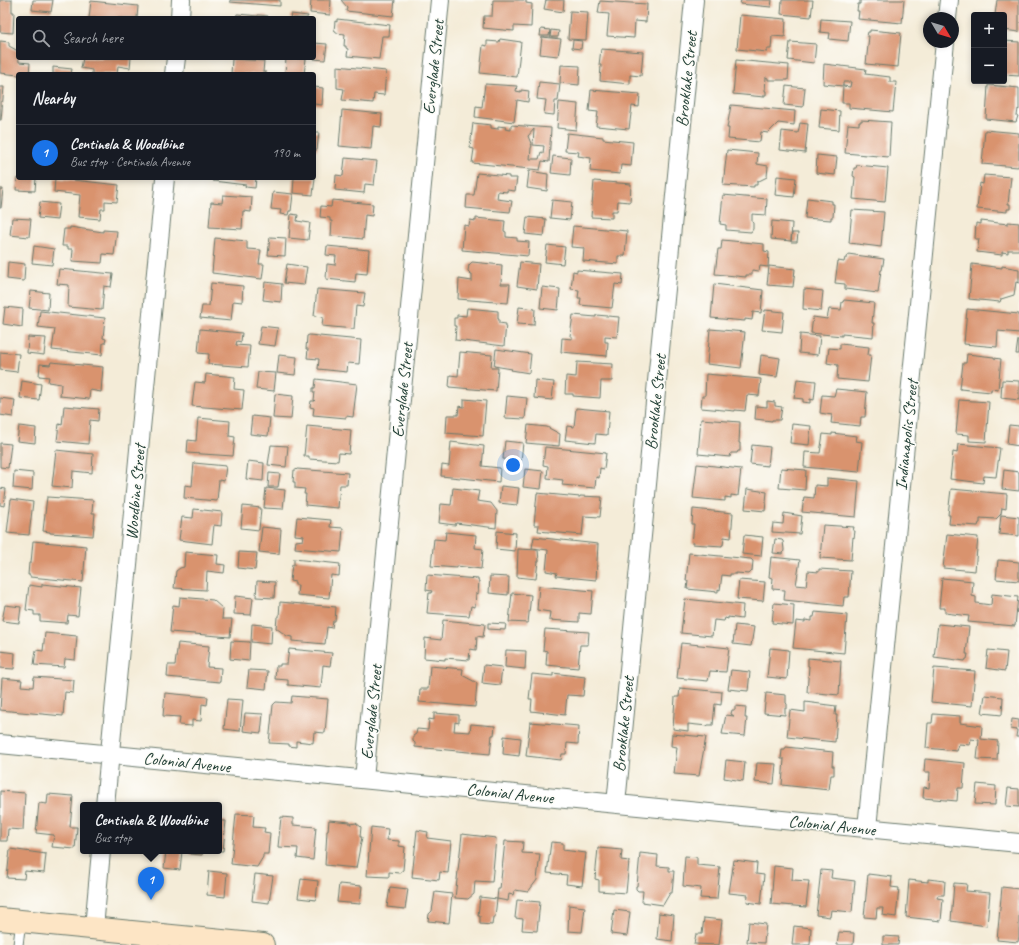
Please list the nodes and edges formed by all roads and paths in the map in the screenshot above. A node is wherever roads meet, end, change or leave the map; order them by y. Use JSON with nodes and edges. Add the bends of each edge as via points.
{"nodes":[{"id":1,"x":181,"y":0,"type":"edge"},
{"id":2,"x":440,"y":0,"type":"edge"},
{"id":3,"x":694,"y":0,"type":"edge"},
{"id":4,"x":949,"y":0,"type":"edge"},
{"id":5,"x":948,"y":12,"type":"edge"},
{"id":6,"x":180,"y":16,"type":"edge"},
{"id":7,"x":944,"y":48,"type":"edge"},
{"id":8,"x":176,"y":60,"type":"edge"},
{"id":9,"x":174,"y":72,"type":"edge"},
{"id":10,"x":165,"y":180,"type":"edge"},
{"id":11,"x":0,"y":744,"type":"edge"},
{"id":12,"x":110,"y":754,"type":"junction"},
{"id":13,"x":364,"y":779,"type":"junction"},
{"id":14,"x":105,"y":802,"type":"edge"},
{"id":15,"x":616,"y":804,"type":"junction"},
{"id":16,"x":868,"y":828,"type":"junction"},
{"id":17,"x":1019,"y":843,"type":"edge"},
{"id":18,"x":101,"y":854,"type":"edge"},
{"id":19,"x":11,"y":920,"type":"edge"},
{"id":20,"x":94,"y":928,"type":"junction"},
{"id":21,"x":252,"y":944,"type":"edge"},
{"id":22,"x":18,"y":945,"type":"edge"}],
"edges":[{"from":1,"to":6,"type":"street"},
{"from":2,"to":13,"type":"street","name":"Everglade Street"},
{"from":3,"to":15,"type":"street","name":"Brooklake Street"},
{"from":4,"to":5,"type":"street"},
{"from":7,"to":16,"type":"street","name":"Indianapolis Street"},
{"from":8,"to":9,"type":"street"},
{"from":10,"to":12,"type":"street","name":"Woodbine Street"},
{"from":11,"to":12,"type":"street","name":"Colonial Avenue"},
{"from":12,"to":13,"type":"street","name":"Colonial Avenue"},
{"from":12,"to":14,"type":"street","name":"Woodbine Street"},
{"from":13,"to":15,"type":"street","name":"Colonial Avenue"},
{"from":15,"to":16,"type":"street","name":"Colonial Avenue"},
{"from":16,"to":17,"type":"street","name":"Colonial Avenue"},
{"from":18,"to":20,"type":"street"},
{"from":19,"to":20,"type":"main road"},
{"from":19,"to":22,"type":"lane"},
{"from":20,"to":21,"type":"main road","via":[[133,935]]}]}
